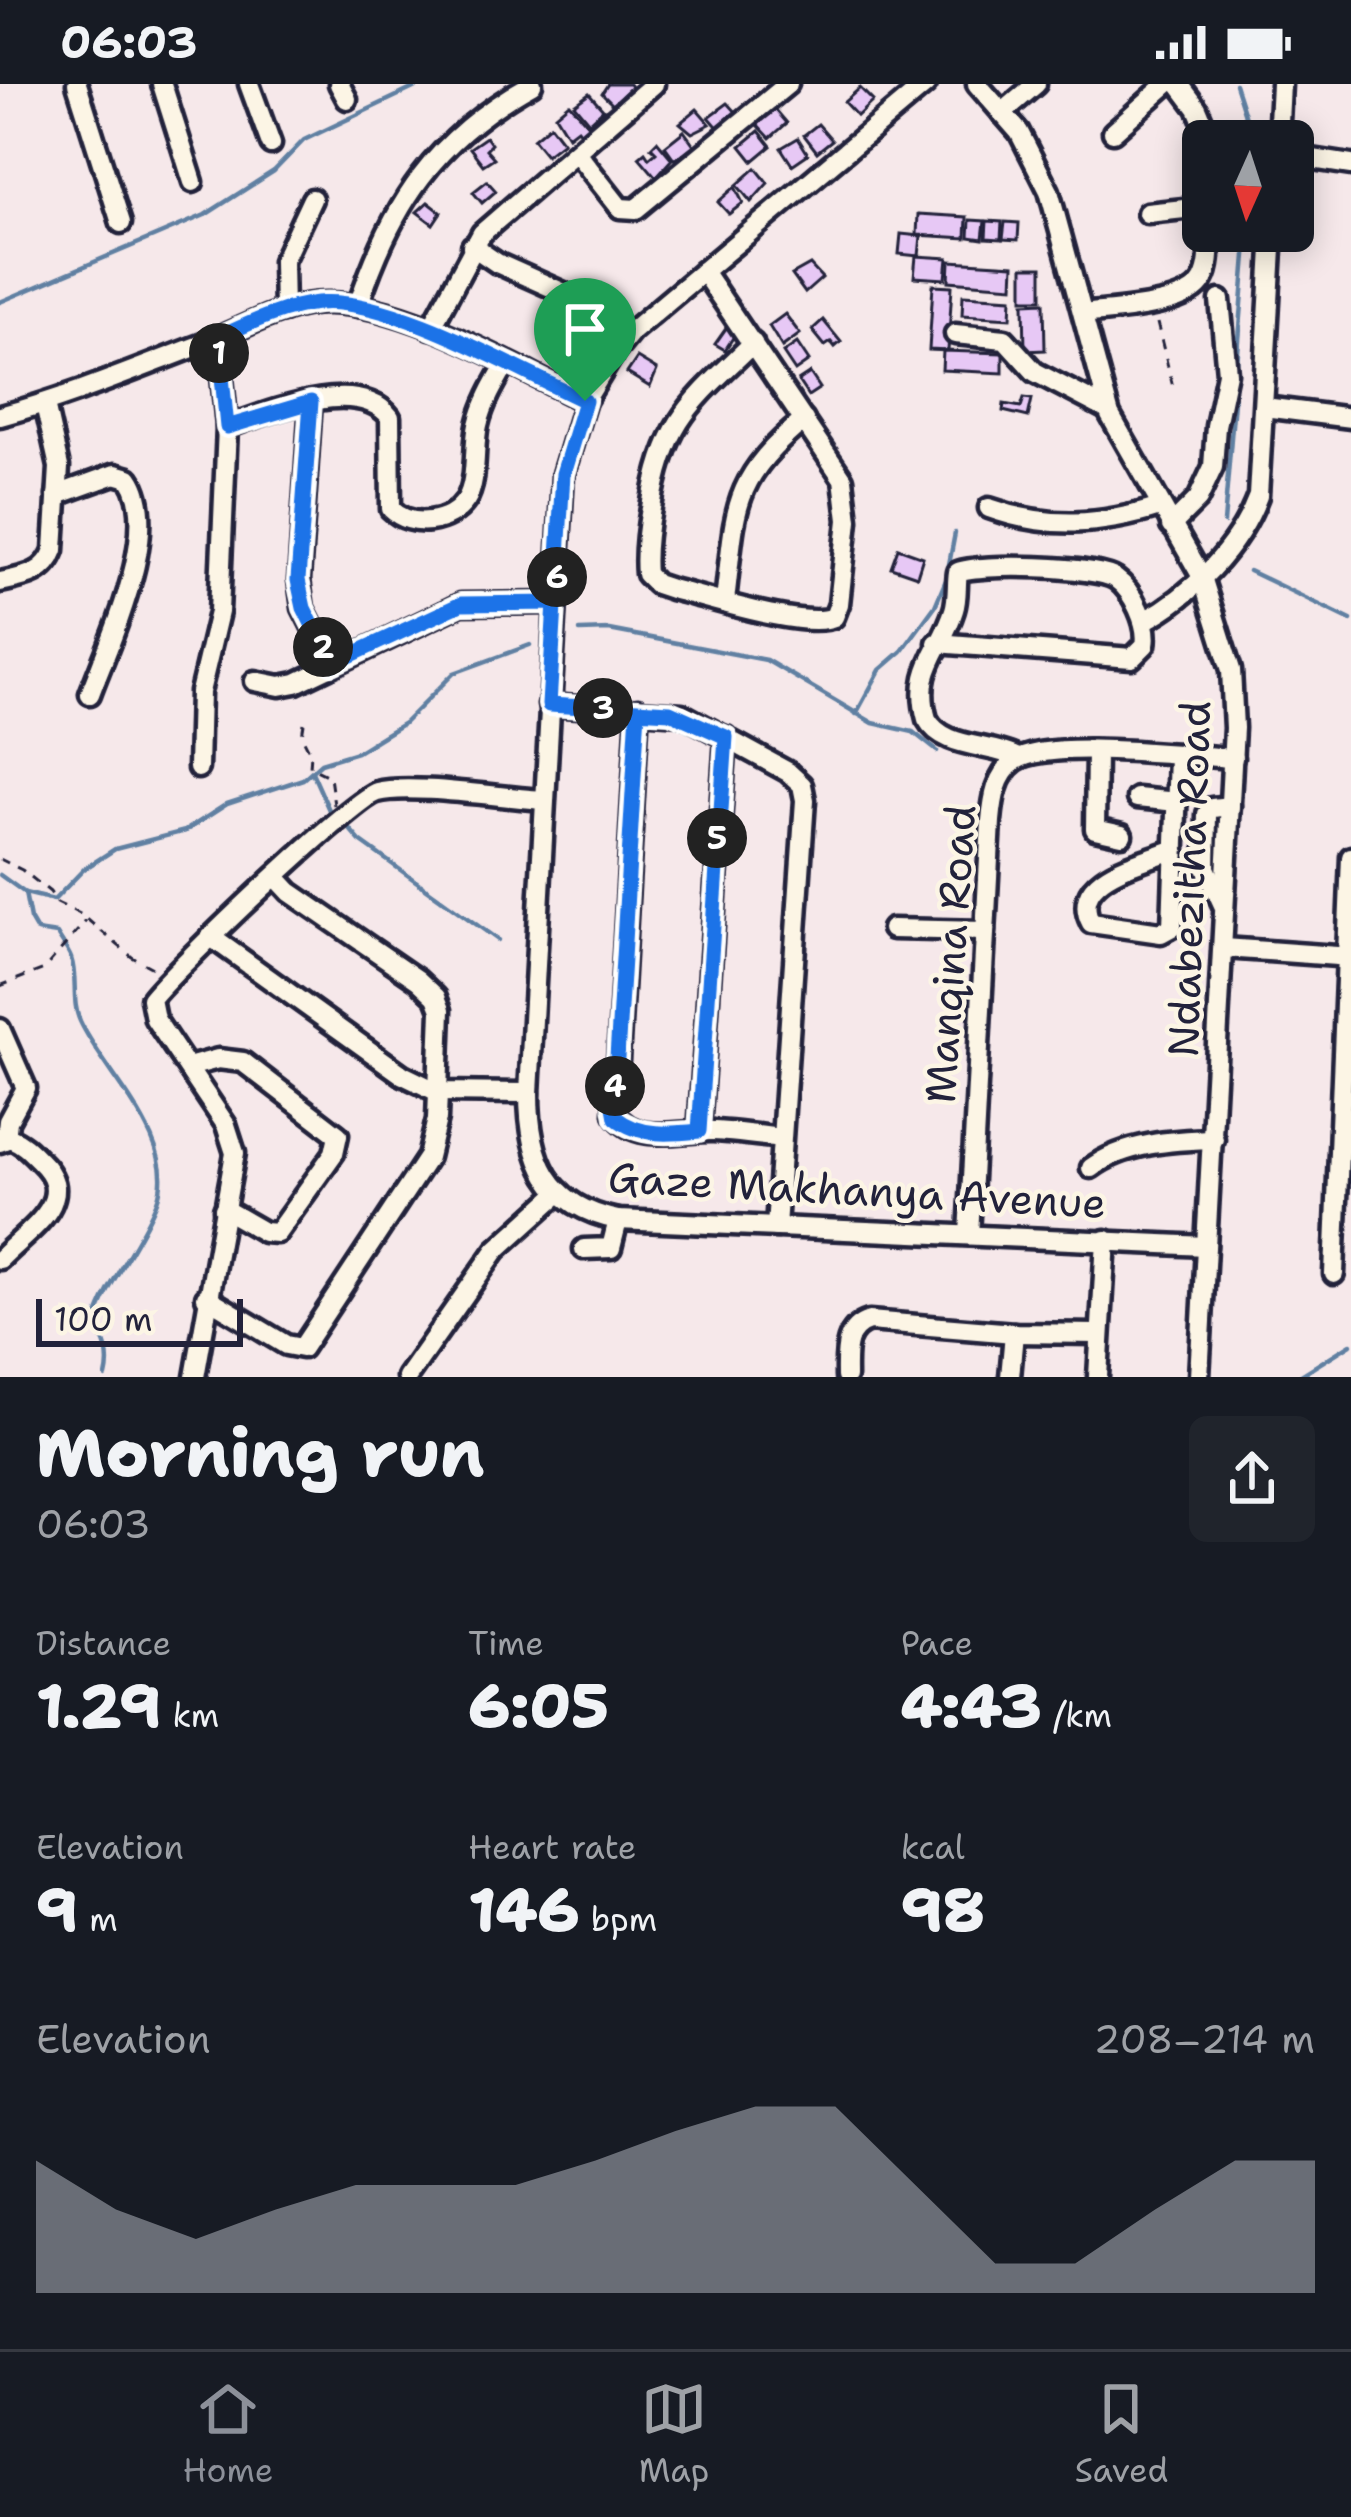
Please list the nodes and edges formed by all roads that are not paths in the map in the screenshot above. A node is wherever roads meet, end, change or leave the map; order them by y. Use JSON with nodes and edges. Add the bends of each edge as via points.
{"nodes":[{"id":1,"x":77,"y":84,"type":"edge"},
{"id":2,"x":162,"y":84,"type":"edge"},
{"id":3,"x":249,"y":84,"type":"edge"},
{"id":4,"x":532,"y":84,"type":"edge"},
{"id":5,"x":654,"y":84,"type":"edge"},
{"id":6,"x":788,"y":84,"type":"edge"},
{"id":7,"x":926,"y":84,"type":"edge"},
{"id":8,"x":977,"y":84,"type":"edge"},
{"id":9,"x":1036,"y":84,"type":"edge"},
{"id":10,"x":1167,"y":84,"type":"edge"},
{"id":11,"x":1179,"y":84,"type":"edge"},
{"id":12,"x":1281,"y":84,"type":"edge"},
{"id":13,"x":1003,"y":112,"type":"junction"},
{"id":14,"x":1203,"y":120,"type":"edge"},
{"id":15,"x":1279,"y":120,"type":"edge"},
{"id":16,"x":1113,"y":132,"type":"dead end"},
{"id":17,"x":272,"y":143,"type":"dead end"},
{"id":18,"x":576,"y":152,"type":"junction"},
{"id":19,"x":1314,"y":159,"type":"edge"},
{"id":20,"x":1351,"y":165,"type":"edge"},
{"id":21,"x":193,"y":182,"type":"dead end"},
{"id":22,"x":312,"y":199,"type":"dead end"},
{"id":23,"x":1182,"y":209,"type":"edge"},
{"id":24,"x":1147,"y":213,"type":"dead end"},
{"id":25,"x":121,"y":224,"type":"dead end"},
{"id":26,"x":472,"y":246,"type":"junction"},
{"id":27,"x":1209,"y":252,"type":"edge"},
{"id":28,"x":1273,"y":252,"type":"edge"},
{"id":29,"x":703,"y":271,"type":"junction"},
{"id":30,"x":564,"y":293,"type":"dead end"},
{"id":31,"x":1220,"y":300,"type":"dead end"},
{"id":32,"x":358,"y":306,"type":"junction"},
{"id":33,"x":284,"y":311,"type":"junction"},
{"id":34,"x":1083,"y":314,"type":"junction"},
{"id":35,"x":431,"y":328,"type":"junction"},
{"id":36,"x":955,"y":334,"type":"dead end"},
{"id":37,"x":213,"y":340,"type":"junction"},
{"id":38,"x":753,"y":344,"type":"junction"},
{"id":39,"x":506,"y":364,"type":"junction"},
{"id":40,"x":585,"y":401,"type":"junction"},
{"id":41,"x":311,"y":402,"type":"junction"},
{"id":42,"x":45,"y":404,"type":"junction"},
{"id":43,"x":1264,"y":407,"type":"junction"},
{"id":44,"x":1108,"y":410,"type":"junction"},
{"id":45,"x":0,"y":416,"type":"edge"},
{"id":46,"x":1351,"y":418,"type":"edge"},
{"id":47,"x":804,"y":421,"type":"junction"},
{"id":48,"x":227,"y":427,"type":"junction"},
{"id":49,"x":57,"y":495,"type":"junction"},
{"id":50,"x":1160,"y":506,"type":"junction"},
{"id":51,"x":989,"y":508,"type":"dead end"},
{"id":52,"x":1171,"y":526,"type":"junction"},
{"id":53,"x":1202,"y":577,"type":"junction"},
{"id":54,"x":0,"y":582,"type":"edge"},
{"id":55,"x":724,"y":601,"type":"junction"},
{"id":56,"x":555,"y":603,"type":"junction"},
{"id":57,"x":1144,"y":621,"type":"junction"},
{"id":58,"x":937,"y":643,"type":"junction"},
{"id":59,"x":332,"y":664,"type":"junction"},
{"id":60,"x":255,"y":681,"type":"dead end"},
{"id":61,"x":90,"y":694,"type":"dead end"},
{"id":62,"x":549,"y":705,"type":"junction"},
{"id":63,"x":638,"y":710,"type":"junction"},
{"id":64,"x":726,"y":737,"type":"junction"},
{"id":65,"x":1096,"y":751,"type":"junction"},
{"id":66,"x":1178,"y":756,"type":"junction"},
{"id":67,"x":1018,"y":758,"type":"junction"},
{"id":68,"x":1233,"y":758,"type":"junction"},
{"id":69,"x":198,"y":768,"type":"dead end"},
{"id":70,"x":1137,"y":798,"type":"dead end"},
{"id":71,"x":544,"y":800,"type":"junction"},
{"id":72,"x":1177,"y":802,"type":"junction"},
{"id":73,"x":1122,"y":835,"type":"dead end"},
{"id":74,"x":1175,"y":849,"type":"junction"},
{"id":75,"x":1351,"y":857,"type":"edge"},
{"id":76,"x":277,"y":878,"type":"junction"},
{"id":77,"x":892,"y":929,"type":"dead end"},
{"id":78,"x":985,"y":931,"type":"junction"},
{"id":79,"x":211,"y":937,"type":"junction"},
{"id":80,"x":1224,"y":948,"type":"junction"},
{"id":81,"x":1348,"y":957,"type":"edge"},
{"id":82,"x":0,"y":1029,"type":"edge"},
{"id":83,"x":188,"y":1067,"type":"junction"},
{"id":84,"x":439,"y":1092,"type":"junction"},
{"id":85,"x":529,"y":1093,"type":"junction"},
{"id":86,"x":699,"y":1131,"type":"junction"},
{"id":87,"x":780,"y":1138,"type":"junction"},
{"id":88,"x":1214,"y":1139,"type":"junction"},
{"id":89,"x":3,"y":1140,"type":"edge"},
{"id":90,"x":1090,"y":1168,"type":"dead end"},
{"id":91,"x":560,"y":1192,"type":"junction"},
{"id":92,"x":224,"y":1209,"type":"junction"},
{"id":93,"x":618,"y":1220,"type":"junction"},
{"id":94,"x":776,"y":1227,"type":"junction"},
{"id":95,"x":969,"y":1235,"type":"junction"},
{"id":96,"x":1106,"y":1240,"type":"junction"},
{"id":97,"x":1206,"y":1246,"type":"junction"},
{"id":98,"x":584,"y":1249,"type":"dead end"},
{"id":99,"x":0,"y":1259,"type":"edge"},
{"id":100,"x":1334,"y":1274,"type":"dead end"},
{"id":101,"x":206,"y":1297,"type":"junction"},
{"id":102,"x":1015,"y":1333,"type":"junction"},
{"id":103,"x":1100,"y":1334,"type":"junction"},
{"id":104,"x":195,"y":1377,"type":"edge"},
{"id":105,"x":407,"y":1377,"type":"edge"},
{"id":106,"x":846,"y":1377,"type":"edge"},
{"id":107,"x":1010,"y":1377,"type":"edge"},
{"id":108,"x":1098,"y":1377,"type":"edge"},
{"id":109,"x":1199,"y":1377,"type":"edge"}],
"edges":[{"from":1,"to":25,"type":"street"},
{"from":2,"to":21,"type":"street"},
{"from":3,"to":17,"type":"street"},
{"from":4,"to":32,"type":"street","via":[[414,182],[390,220]]},
{"from":5,"to":18,"type":"street"},
{"from":6,"to":18,"type":"street","via":[[636,208],[620,208]]},
{"from":7,"to":29,"type":"street","name":"Gaze Makhanya Avenue"},
{"from":8,"to":13,"type":"street","name":"Ndabezitha Road"},
{"from":9,"to":13,"type":"street"},
{"from":10,"to":16,"type":"street"},
{"from":11,"to":14,"type":"street"},
{"from":12,"to":15,"type":"street"},
{"from":13,"to":34,"type":"street","name":"Ndabezitha Road","via":[[1049,191]]},
{"from":18,"to":26,"type":"street"},
{"from":19,"to":20,"type":"street"},
{"from":22,"to":33,"type":"street","via":[[283,261]]},
{"from":23,"to":24,"type":"street"},
{"from":26,"to":30,"type":"street"},
{"from":26,"to":35,"type":"street"},
{"from":27,"to":34,"type":"street","via":[[1202,283],[1187,296]]},
{"from":28,"to":43,"type":"street"},
{"from":29,"to":38,"type":"street"},
{"from":29,"to":40,"type":"street","name":"Gaze Makhanya Avenue","via":[[632,331]]},
{"from":31,"to":52,"type":"street","via":[[1227,374],[1213,467],[1198,499]]},
{"from":32,"to":33,"type":"street","via":[[326,302]]},
{"from":32,"to":35,"type":"street"},
{"from":33,"to":37,"type":"street"},
{"from":34,"to":44,"type":"street","name":"Ndabezitha Road"},
{"from":35,"to":39,"type":"street"},
{"from":36,"to":44,"type":"street","via":[[1005,339],[1035,372]]},
{"from":37,"to":42,"type":"street"},
{"from":37,"to":48,"type":"street"},
{"from":38,"to":47,"type":"street"},
{"from":38,"to":55,"type":"street","via":[[666,440],[645,548],[649,580]]},
{"from":39,"to":40,"type":"street"},
{"from":39,"to":41,"type":"street","via":[[478,424],[469,496],[454,512],[422,522],[391,509],[386,412],[358,400]]},
{"from":40,"to":56,"type":"street","name":"Gaze Makhanya Avenue","via":[[563,474]]},
{"from":41,"to":48,"type":"street"},
{"from":41,"to":59,"type":"street","via":[[298,580]]},
{"from":42,"to":45,"type":"street"},
{"from":42,"to":49,"type":"street","via":[[58,449]]},
{"from":43,"to":46,"type":"street"},
{"from":43,"to":53,"type":"street","via":[[1254,507]]},
{"from":44,"to":50,"type":"street","name":"Ndabezitha Road"},
{"from":47,"to":55,"type":"street","via":[[758,461],[739,498]]},
{"from":47,"to":55,"type":"street","via":[[845,490],[838,613],[802,620]]},
{"from":48,"to":69,"type":"street","via":[[219,612],[200,692]]},
{"from":49,"to":54,"type":"street","via":[[50,560],[36,573]]},
{"from":49,"to":61,"type":"street","via":[[115,474],[138,493],[135,575]]},
{"from":50,"to":51,"type":"street","via":[[1069,524]]},
{"from":50,"to":52,"type":"street","name":"Ndabezitha Road"},
{"from":52,"to":53,"type":"street","name":"Ndabezitha Road"},
{"from":53,"to":57,"type":"street"},
{"from":53,"to":68,"type":"street","name":"Ndabezitha Road","via":[[1231,670]]},
{"from":56,"to":59,"type":"street","via":[[461,604]]},
{"from":56,"to":62,"type":"street","name":"Gaze Makhanya Avenue"},
{"from":57,"to":58,"type":"street","via":[[1142,651],[1123,659]]},
{"from":57,"to":58,"type":"street","via":[[1112,577],[964,568]]},
{"from":58,"to":67,"type":"street","via":[[924,676],[931,727]]},
{"from":59,"to":60,"type":"street","via":[[296,683]]},
{"from":62,"to":63,"type":"street"},
{"from":62,"to":71,"type":"street","name":"Gaze Makhanya Avenue"},
{"from":63,"to":64,"type":"street","via":[[682,714]]},
{"from":63,"to":86,"type":"street","via":[[614,1107],[629,1127]]},
{"from":64,"to":86,"type":"street"},
{"from":64,"to":87,"type":"street","via":[[788,772],[805,793]]},
{"from":65,"to":66,"type":"street","name":"Manqina Road"},
{"from":65,"to":67,"type":"street","name":"Manqina Road"},
{"from":65,"to":73,"type":"street","via":[[1095,829]]},
{"from":66,"to":68,"type":"street","name":"Manqina Road"},
{"from":66,"to":72,"type":"street"},
{"from":67,"to":78,"type":"street","name":"Manqina Road","via":[[993,798]]},
{"from":68,"to":80,"type":"street","name":"Ndabezitha Road"},
{"from":70,"to":72,"type":"street"},
{"from":71,"to":76,"type":"street","via":[[385,790],[362,798]]},
{"from":71,"to":85,"type":"street","name":"Gaze Makhanya Avenue"},
{"from":72,"to":74,"type":"street"},
{"from":74,"to":74,"type":"street","via":[[1166,933],[1091,923],[1090,887]]},
{"from":75,"to":81,"type":"street"},
{"from":76,"to":79,"type":"street"},
{"from":76,"to":84,"type":"street","via":[[436,997]]},
{"from":77,"to":78,"type":"street"},
{"from":78,"to":95,"type":"street","name":"Manqina Road"},
{"from":79,"to":83,"type":"street","via":[[151,1000]]},
{"from":79,"to":84,"type":"street","via":[[392,1068]]},
{"from":80,"to":81,"type":"street"},
{"from":80,"to":88,"type":"street","name":"Ndabezitha Road"},
{"from":81,"to":100,"type":"street"},
{"from":82,"to":89,"type":"street","via":[[26,1088]]},
{"from":83,"to":92,"type":"street","via":[[234,1145]]},
{"from":83,"to":92,"type":"street","via":[[243,1062],[338,1135],[334,1153],[277,1233]]},
{"from":84,"to":85,"type":"street"},
{"from":84,"to":101,"type":"street","via":[[421,1174],[302,1348]]},
{"from":85,"to":91,"type":"street","name":"Gaze Makhanya Avenue","via":[[530,1143]]},
{"from":86,"to":87,"type":"street"},
{"from":87,"to":94,"type":"street"},
{"from":88,"to":90,"type":"street","via":[[1160,1143]]},
{"from":88,"to":97,"type":"street","name":"Ndabezitha Road"},
{"from":89,"to":99,"type":"street","via":[[21,1142],[48,1168],[58,1193]]},
{"from":91,"to":93,"type":"street","name":"Gaze Makhanya Avenue"},
{"from":91,"to":105,"type":"street","via":[[496,1250]]},
{"from":92,"to":101,"type":"street"},
{"from":93,"to":94,"type":"street","name":"Gaze Makhanya Avenue"},
{"from":93,"to":98,"type":"street","via":[[611,1248]]},
{"from":94,"to":95,"type":"street","name":"Gaze Makhanya Avenue"},
{"from":95,"to":96,"type":"street","name":"Gaze Makhanya Avenue"},
{"from":96,"to":97,"type":"street","name":"Gaze Makhanya Avenue"},
{"from":96,"to":103,"type":"street"},
{"from":97,"to":109,"type":"street","name":"Ndabezitha Road"},
{"from":101,"to":104,"type":"street"},
{"from":102,"to":103,"type":"street"},
{"from":102,"to":106,"type":"street","via":[[862,1322],[849,1339]]},
{"from":102,"to":107,"type":"street"},
{"from":103,"to":108,"type":"street"}]}
